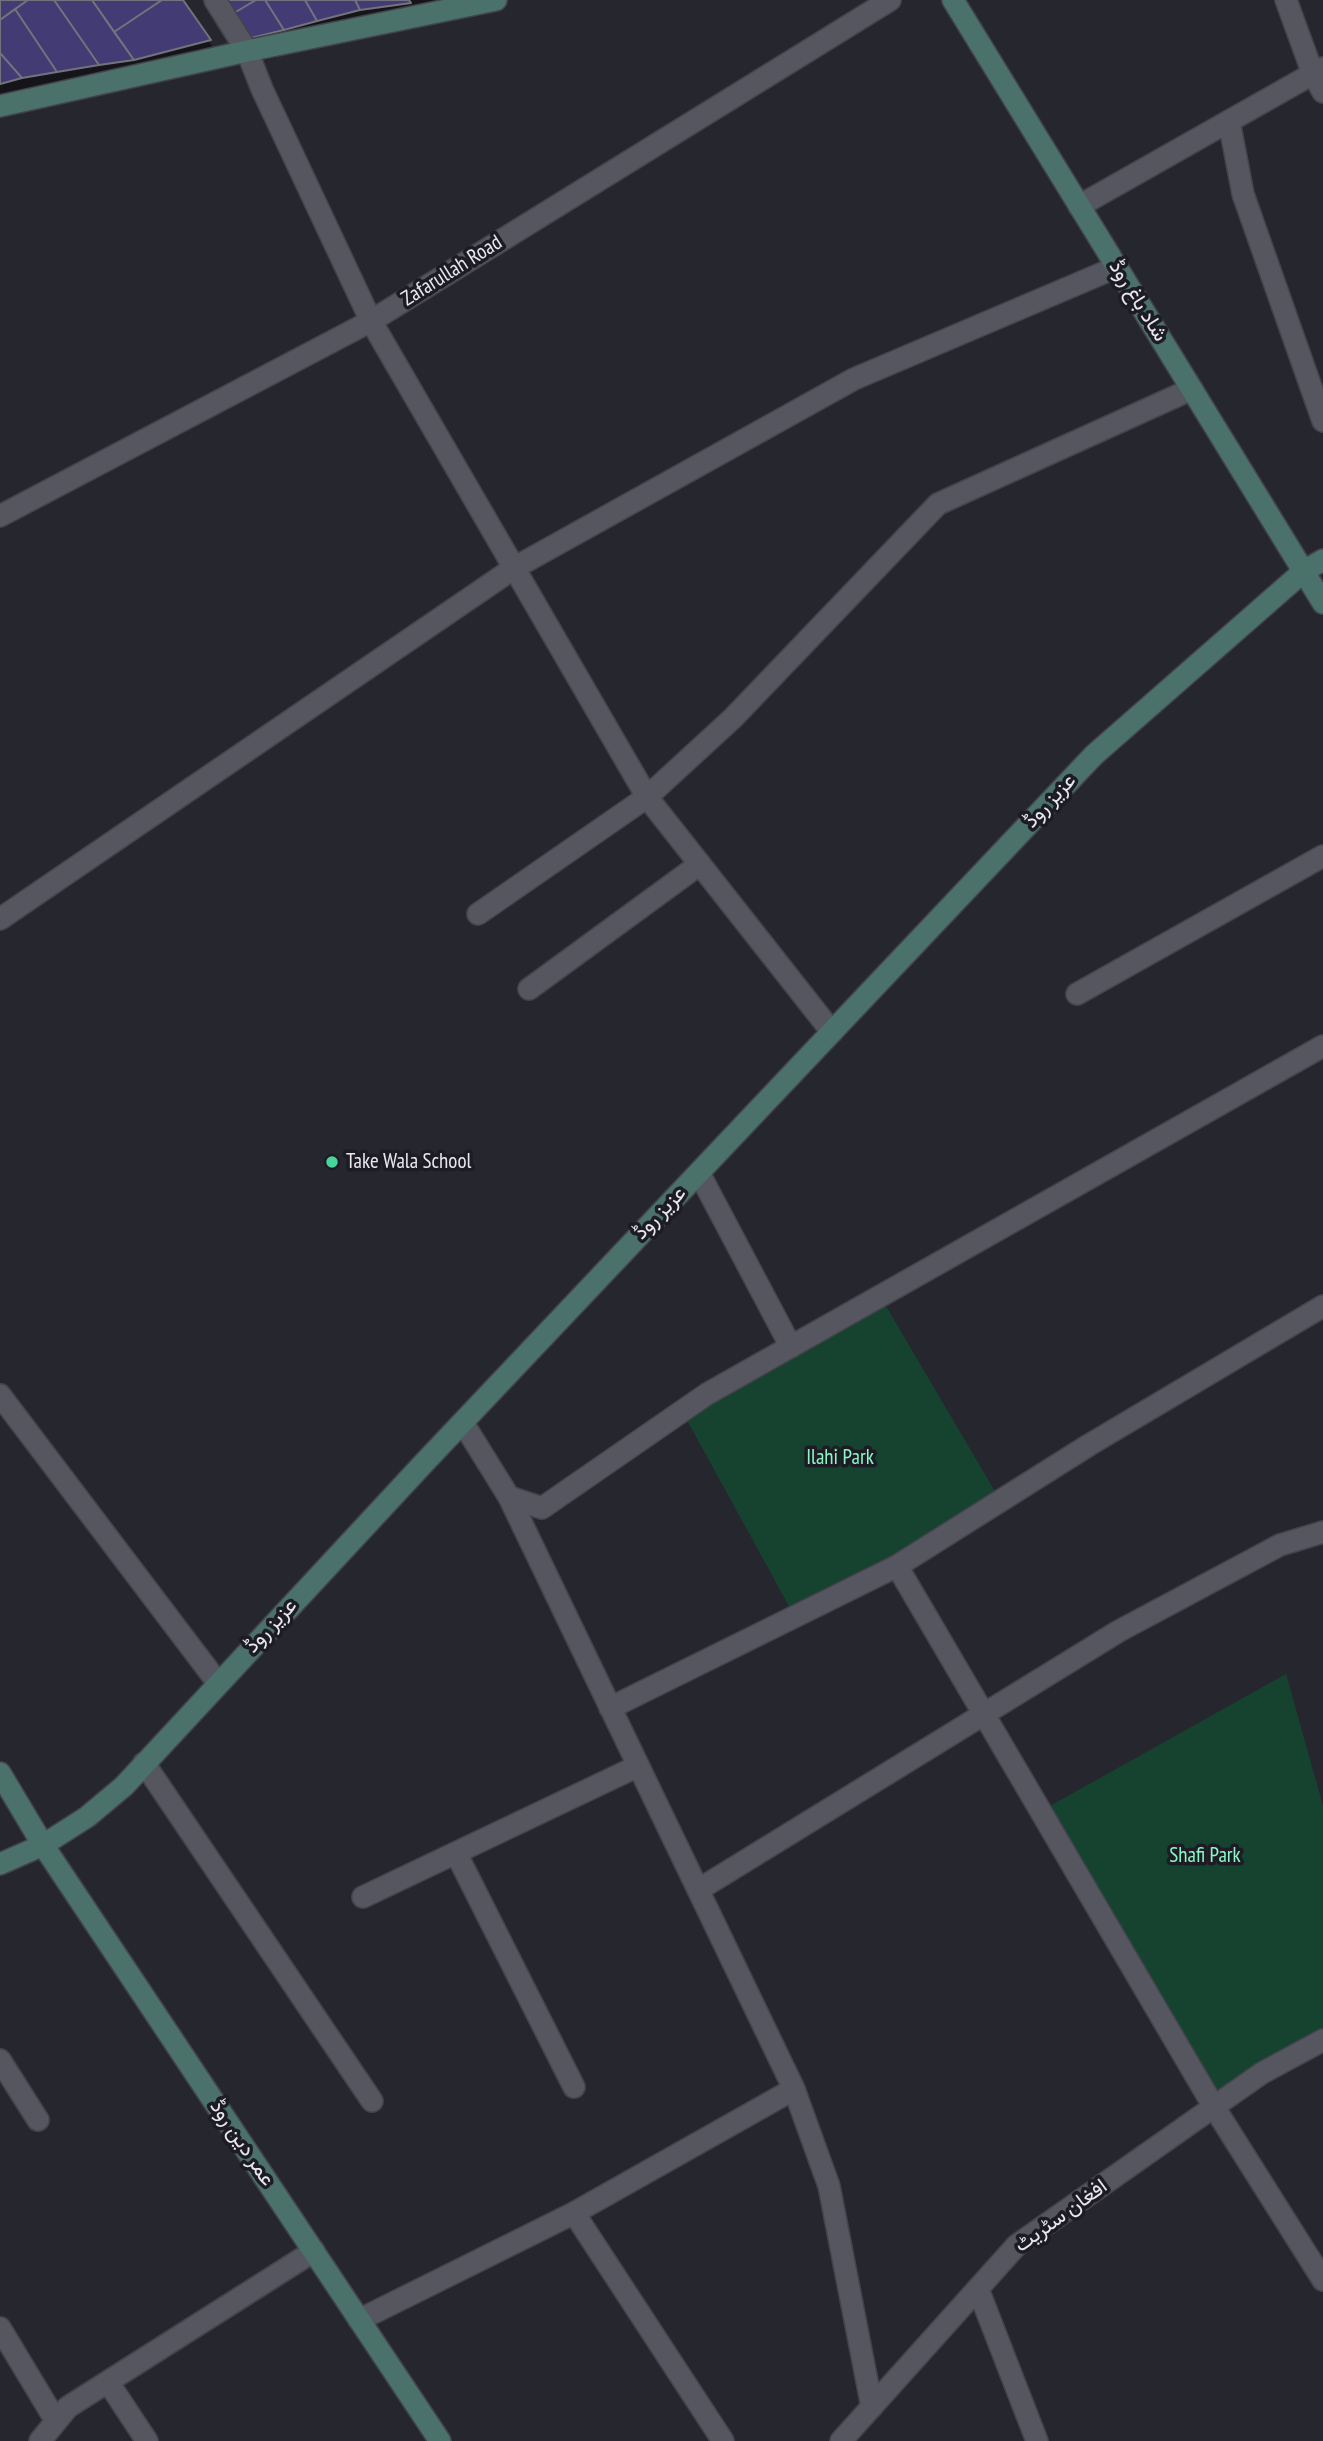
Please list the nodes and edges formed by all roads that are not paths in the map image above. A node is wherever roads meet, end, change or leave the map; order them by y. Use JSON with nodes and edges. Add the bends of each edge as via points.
{"nodes":[{"id":1,"x":215,"y":0,"type":"edge"},
{"id":2,"x":496,"y":0,"type":"edge"},
{"id":3,"x":890,"y":0,"type":"edge"},
{"id":4,"x":953,"y":0,"type":"edge"},
{"id":5,"x":1286,"y":0,"type":"edge"},
{"id":6,"x":473,"y":2,"type":"edge"},
{"id":7,"x":247,"y":51,"type":"junction"},
{"id":8,"x":1320,"y":78,"type":"edge"},
{"id":9,"x":0,"y":106,"type":"edge"},
{"id":10,"x":1229,"y":121,"type":"junction"},
{"id":11,"x":1079,"y":206,"type":"junction"},
{"id":12,"x":1117,"y":267,"type":"junction"},
{"id":13,"x":371,"y":321,"type":"junction"},
{"id":14,"x":1192,"y":388,"type":"junction"},
{"id":15,"x":1323,"y":421,"type":"edge"},
{"id":16,"x":0,"y":516,"type":"edge"},
{"id":17,"x":1323,"y":560,"type":"edge"},
{"id":18,"x":514,"y":568,"type":"junction"},
{"id":19,"x":1304,"y":571,"type":"junction"},
{"id":20,"x":1323,"y":603,"type":"edge"},
{"id":21,"x":647,"y":797,"type":"junction"},
{"id":22,"x":1323,"y":856,"type":"edge"},
{"id":23,"x":700,"y":864,"type":"junction"},
{"id":24,"x":478,"y":914,"type":"dead end"},
{"id":25,"x":0,"y":919,"type":"edge"},
{"id":26,"x":529,"y":989,"type":"dead end"},
{"id":27,"x":1077,"y":994,"type":"dead end"},
{"id":28,"x":832,"y":1032,"type":"junction"},
{"id":29,"x":1323,"y":1046,"type":"edge"},
{"id":30,"x":699,"y":1173,"type":"junction"},
{"id":31,"x":1323,"y":1306,"type":"edge"},
{"id":32,"x":791,"y":1347,"type":"junction"},
{"id":33,"x":0,"y":1395,"type":"edge"},
{"id":34,"x":463,"y":1423,"type":"junction"},
{"id":35,"x":509,"y":1497,"type":"junction"},
{"id":36,"x":1323,"y":1532,"type":"edge"},
{"id":37,"x":897,"y":1566,"type":"junction"},
{"id":38,"x":218,"y":1683,"type":"junction"},
{"id":39,"x":610,"y":1708,"type":"junction"},
{"id":40,"x":984,"y":1714,"type":"junction"},
{"id":41,"x":144,"y":1763,"type":"junction"},
{"id":42,"x":638,"y":1766,"type":"junction"},
{"id":43,"x":0,"y":1773,"type":"edge"},
{"id":44,"x":43,"y":1845,"type":"junction"},
{"id":45,"x":456,"y":1853,"type":"junction"},
{"id":46,"x":0,"y":1864,"type":"edge"},
{"id":47,"x":698,"y":1890,"type":"junction"},
{"id":48,"x":363,"y":1897,"type":"dead end"},
{"id":49,"x":1323,"y":2040,"type":"edge"},
{"id":50,"x":0,"y":2060,"type":"edge"},
{"id":51,"x":574,"y":2087,"type":"dead end"},
{"id":52,"x":794,"y":2089,"type":"junction"},
{"id":53,"x":372,"y":2101,"type":"dead end"},
{"id":54,"x":1214,"y":2107,"type":"junction"},
{"id":55,"x":38,"y":2120,"type":"dead end"},
{"id":56,"x":574,"y":2213,"type":"junction"},
{"id":57,"x":314,"y":2251,"type":"junction"},
{"id":58,"x":1323,"y":2280,"type":"edge"},
{"id":59,"x":978,"y":2289,"type":"junction"},
{"id":60,"x":359,"y":2320,"type":"junction"},
{"id":61,"x":0,"y":2328,"type":"edge"},
{"id":62,"x":107,"y":2382,"type":"junction"},
{"id":63,"x":872,"y":2407,"type":"junction"},
{"id":64,"x":57,"y":2421,"type":"junction"},
{"id":65,"x":40,"y":2441,"type":"edge"},
{"id":66,"x":147,"y":2441,"type":"edge"},
{"id":67,"x":440,"y":2441,"type":"edge"},
{"id":68,"x":723,"y":2441,"type":"edge"},
{"id":69,"x":841,"y":2441,"type":"edge"},
{"id":70,"x":1037,"y":2441,"type":"edge"}],
"edges":[{"from":1,"to":7,"type":"street"},
{"from":2,"to":6,"type":"main road"},
{"from":3,"to":13,"type":"street","name":"Zafarullah Road"},
{"from":4,"to":11,"type":"main road","name":"شاد باغ روڈ"},
{"from":5,"to":8,"type":"street"},
{"from":6,"to":7,"type":"main road"},
{"from":7,"to":9,"type":"main road"},
{"from":7,"to":13,"type":"street"},
{"from":8,"to":10,"type":"street"},
{"from":10,"to":11,"type":"street"},
{"from":10,"to":15,"type":"street","via":[[1244,194]]},
{"from":11,"to":12,"type":"main road","name":"شاد باغ روڈ"},
{"from":12,"to":14,"type":"main road","name":"شاد باغ روڈ"},
{"from":12,"to":18,"type":"street","via":[[854,379]]},
{"from":13,"to":16,"type":"street","name":"Zafarullah Road"},
{"from":13,"to":18,"type":"street"},
{"from":14,"to":19,"type":"main road","name":"شاد باغ روڈ"},
{"from":14,"to":21,"type":"street","via":[[938,504],[733,718]]},
{"from":17,"to":19,"type":"main road","name":"عزیز روڈ"},
{"from":18,"to":21,"type":"street"},
{"from":18,"to":25,"type":"street"},
{"from":19,"to":20,"type":"main road","name":"شاد باغ روڈ"},
{"from":19,"to":28,"type":"main road","name":"عزیز روڈ","via":[[1094,755]]},
{"from":21,"to":23,"type":"street"},
{"from":21,"to":24,"type":"street"},
{"from":22,"to":27,"type":"street"},
{"from":23,"to":26,"type":"street"},
{"from":23,"to":28,"type":"street"},
{"from":28,"to":30,"type":"main road","name":"عزیز روڈ"},
{"from":29,"to":32,"type":"street"},
{"from":30,"to":32,"type":"street"},
{"from":30,"to":34,"type":"main road","name":"عزیز روڈ"},
{"from":31,"to":37,"type":"street","via":[[1088,1445]]},
{"from":32,"to":35,"type":"street","via":[[707,1394],[542,1508]]},
{"from":33,"to":38,"type":"street"},
{"from":34,"to":35,"type":"street"},
{"from":34,"to":38,"type":"main road","name":"عزیز روڈ"},
{"from":35,"to":39,"type":"street"},
{"from":36,"to":40,"type":"street","via":[[1280,1545],[1119,1630]]},
{"from":37,"to":39,"type":"street"},
{"from":37,"to":40,"type":"street"},
{"from":38,"to":41,"type":"main road","name":"عزیز روڈ"},
{"from":39,"to":42,"type":"street"},
{"from":40,"to":47,"type":"street"},
{"from":40,"to":54,"type":"street"},
{"from":41,"to":44,"type":"main road","name":"عزیز روڈ","via":[[87,1817]]},
{"from":41,"to":53,"type":"street"},
{"from":42,"to":45,"type":"street"},
{"from":42,"to":47,"type":"street"},
{"from":43,"to":44,"type":"main road","name":"عمر دین روڈ"},
{"from":44,"to":46,"type":"main road","name":"عزیز روڈ"},
{"from":44,"to":57,"type":"main road","name":"عمر دین روڈ"},
{"from":45,"to":48,"type":"street"},
{"from":45,"to":51,"type":"street"},
{"from":47,"to":52,"type":"street"},
{"from":49,"to":54,"type":"street","name":"افغان سٹریٹ","via":[[1262,2073]]},
{"from":50,"to":55,"type":"street"},
{"from":52,"to":56,"type":"street"},
{"from":52,"to":63,"type":"street","via":[[829,2186]]},
{"from":54,"to":58,"type":"street"},
{"from":54,"to":59,"type":"street","name":"افغان سٹریٹ","via":[[1017,2245]]},
{"from":56,"to":60,"type":"street"},
{"from":56,"to":68,"type":"street"},
{"from":57,"to":60,"type":"main road","name":"عمر دین روڈ"},
{"from":57,"to":62,"type":"street"},
{"from":59,"to":63,"type":"street","name":"افغان سٹریٹ"},
{"from":59,"to":70,"type":"street"},
{"from":60,"to":67,"type":"main road","name":"عمر دین روڈ"},
{"from":61,"to":64,"type":"street"},
{"from":62,"to":64,"type":"street","via":[[68,2407]]},
{"from":62,"to":66,"type":"street"},
{"from":63,"to":69,"type":"street","name":"افغان سٹریٹ"},
{"from":64,"to":65,"type":"street"}]}
